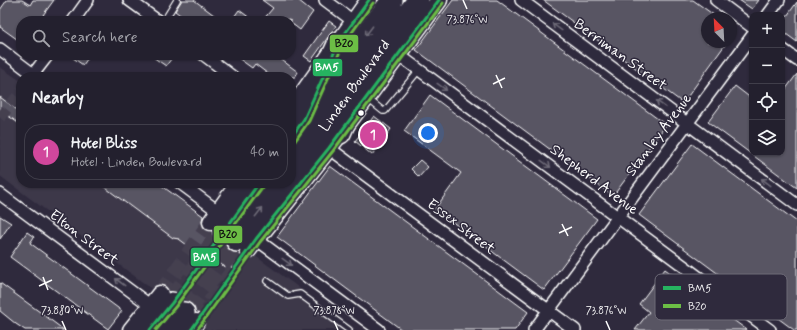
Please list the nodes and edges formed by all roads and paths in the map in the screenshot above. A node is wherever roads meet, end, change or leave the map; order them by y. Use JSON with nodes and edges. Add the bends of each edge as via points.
{"nodes":[{"id":1,"x":88,"y":0,"type":"edge"},
{"id":2,"x":129,"y":0,"type":"edge"},
{"id":3,"x":178,"y":0,"type":"edge"},
{"id":4,"x":325,"y":0,"type":"edge"},
{"id":5,"x":369,"y":0,"type":"edge"},
{"id":6,"x":392,"y":0,"type":"edge"},
{"id":7,"x":439,"y":0,"type":"edge"},
{"id":8,"x":521,"y":0,"type":"edge"},
{"id":9,"x":716,"y":0,"type":"edge"},
{"id":10,"x":779,"y":0,"type":"edge"},
{"id":11,"x":417,"y":4,"type":"edge"},
{"id":12,"x":770,"y":12,"type":"edge"},
{"id":13,"x":77,"y":16,"type":"edge"},
{"id":14,"x":151,"y":16,"type":"edge"},
{"id":15,"x":167,"y":16,"type":"edge"},
{"id":16,"x":353,"y":21,"type":"junction"},
{"id":17,"x":749,"y":25,"type":"edge"},
{"id":18,"x":749,"y":40,"type":"edge"},
{"id":19,"x":339,"y":42,"type":"joint"},
{"id":20,"x":0,"y":50,"type":"edge"},
{"id":21,"x":785,"y":51,"type":"edge"},
{"id":22,"x":399,"y":55,"type":"junction"},
{"id":23,"x":45,"y":60,"type":"edge"},
{"id":24,"x":210,"y":60,"type":"edge"},
{"id":25,"x":797,"y":60,"type":"edge"},
{"id":26,"x":370,"y":66,"type":"junction"},
{"id":27,"x":419,"y":70,"type":"junction"},
{"id":28,"x":29,"y":72,"type":"edge"},
{"id":29,"x":37,"y":72,"type":"edge"},
{"id":30,"x":224,"y":72,"type":"edge"},
{"id":31,"x":367,"y":98,"type":"junction"},
{"id":32,"x":298,"y":115,"type":"edge"},
{"id":33,"x":687,"y":123,"type":"junction"},
{"id":34,"x":334,"y":141,"type":"junction"},
{"id":35,"x":296,"y":164,"type":"edge"},
{"id":36,"x":296,"y":175,"type":"edge"},
{"id":37,"x":185,"y":188,"type":"edge"},
{"id":38,"x":238,"y":188,"type":"edge"},
{"id":39,"x":256,"y":188,"type":"edge"},
{"id":40,"x":277,"y":188,"type":"edge"},
{"id":41,"x":282,"y":188,"type":"edge"},
{"id":42,"x":0,"y":194,"type":"edge"},
{"id":43,"x":797,"y":205,"type":"edge"},
{"id":44,"x":618,"y":217,"type":"junction"},
{"id":45,"x":232,"y":233,"type":"junction"},
{"id":46,"x":695,"y":274,"type":"edge"},
{"id":47,"x":267,"y":281,"type":"dead end"},
{"id":48,"x":176,"y":311,"type":"edge"},
{"id":49,"x":548,"y":311,"type":"junction"},
{"id":50,"x":757,"y":320,"type":"edge"},
{"id":51,"x":131,"y":330,"type":"edge"},
{"id":52,"x":150,"y":330,"type":"edge"},
{"id":53,"x":171,"y":330,"type":"edge"},
{"id":54,"x":349,"y":330,"type":"edge"},
{"id":55,"x":379,"y":330,"type":"edge"},
{"id":56,"x":534,"y":330,"type":"edge"},
{"id":57,"x":575,"y":330,"type":"edge"},
{"id":58,"x":770,"y":330,"type":"edge"}],
"edges":[{"from":1,"to":13,"type":"street"},
{"from":2,"to":14,"type":"street"},
{"from":3,"to":15,"type":"lane"},
{"from":4,"to":16,"type":"street"},
{"from":5,"to":16,"type":"street"},
{"from":6,"to":32,"type":"highway","name":"Linden Boulevard","one_way":true},
{"from":7,"to":22,"type":"street","name":"Linden Boulevard"},
{"from":33,"to":8,"type":"street","name":"Berriman Street","one_way":true},
{"from":9,"to":17,"type":"street"},
{"from":10,"to":12,"type":"street"},
{"from":11,"to":26,"type":"highway","name":"Linden Boulevard"},
{"from":16,"to":19,"type":"street"},
{"from":18,"to":33,"type":"street","name":"Stanley Avenue"},
{"from":19,"to":32,"type":"highway"},
{"from":20,"to":28,"type":"street"},
{"from":21,"to":25,"type":"street"},
{"from":22,"to":27,"type":"street","name":"Shepherd Avenue"},
{"from":22,"to":31,"type":"street","name":"Linden Boulevard"},
{"from":23,"to":29,"type":"street"},
{"from":24,"to":30,"type":"street"},
{"from":26,"to":34,"type":"highway"},
{"from":26,"to":35,"type":"highway","name":"Linden Boulevard"},
{"from":27,"to":31,"type":"lane","via":[[385,111]]},
{"from":27,"to":44,"type":"street","name":"Shepherd Avenue","one_way":true},
{"from":31,"to":34,"type":"street","name":"Linden Boulevard"},
{"from":43,"to":33,"type":"street","name":"Berriman Street","one_way":true},
{"from":33,"to":44,"type":"street","name":"Stanley Avenue"},
{"from":34,"to":36,"type":"street","name":"Linden Boulevard"},
{"from":34,"to":49,"type":"street","name":"Essex Street"},
{"from":37,"to":45,"type":"street"},
{"from":38,"to":45,"type":"street"},
{"from":39,"to":45,"type":"highway"},
{"from":45,"to":40,"type":"highway","one_way":true},
{"from":41,"to":45,"type":"street","name":"Linden Boulevard"},
{"from":48,"to":42,"type":"street","name":"Elton Street","one_way":true},
{"from":44,"to":46,"type":"street","name":"Shepherd Avenue"},
{"from":44,"to":49,"type":"street","name":"Stanley Avenue"},
{"from":45,"to":55,"type":"street","one_way":true},
{"from":47,"to":54,"type":"lane","via":[[288,296],[300,294]]},
{"from":48,"to":51,"type":"street"},
{"from":48,"to":52,"type":"highway"},
{"from":48,"to":53,"type":"highway"},
{"from":49,"to":56,"type":"street","name":"Stanley Avenue"},
{"from":49,"to":57,"type":"street","name":"Essex Street"},
{"from":50,"to":58,"type":"street","name":"Shepherd Avenue"}]}
